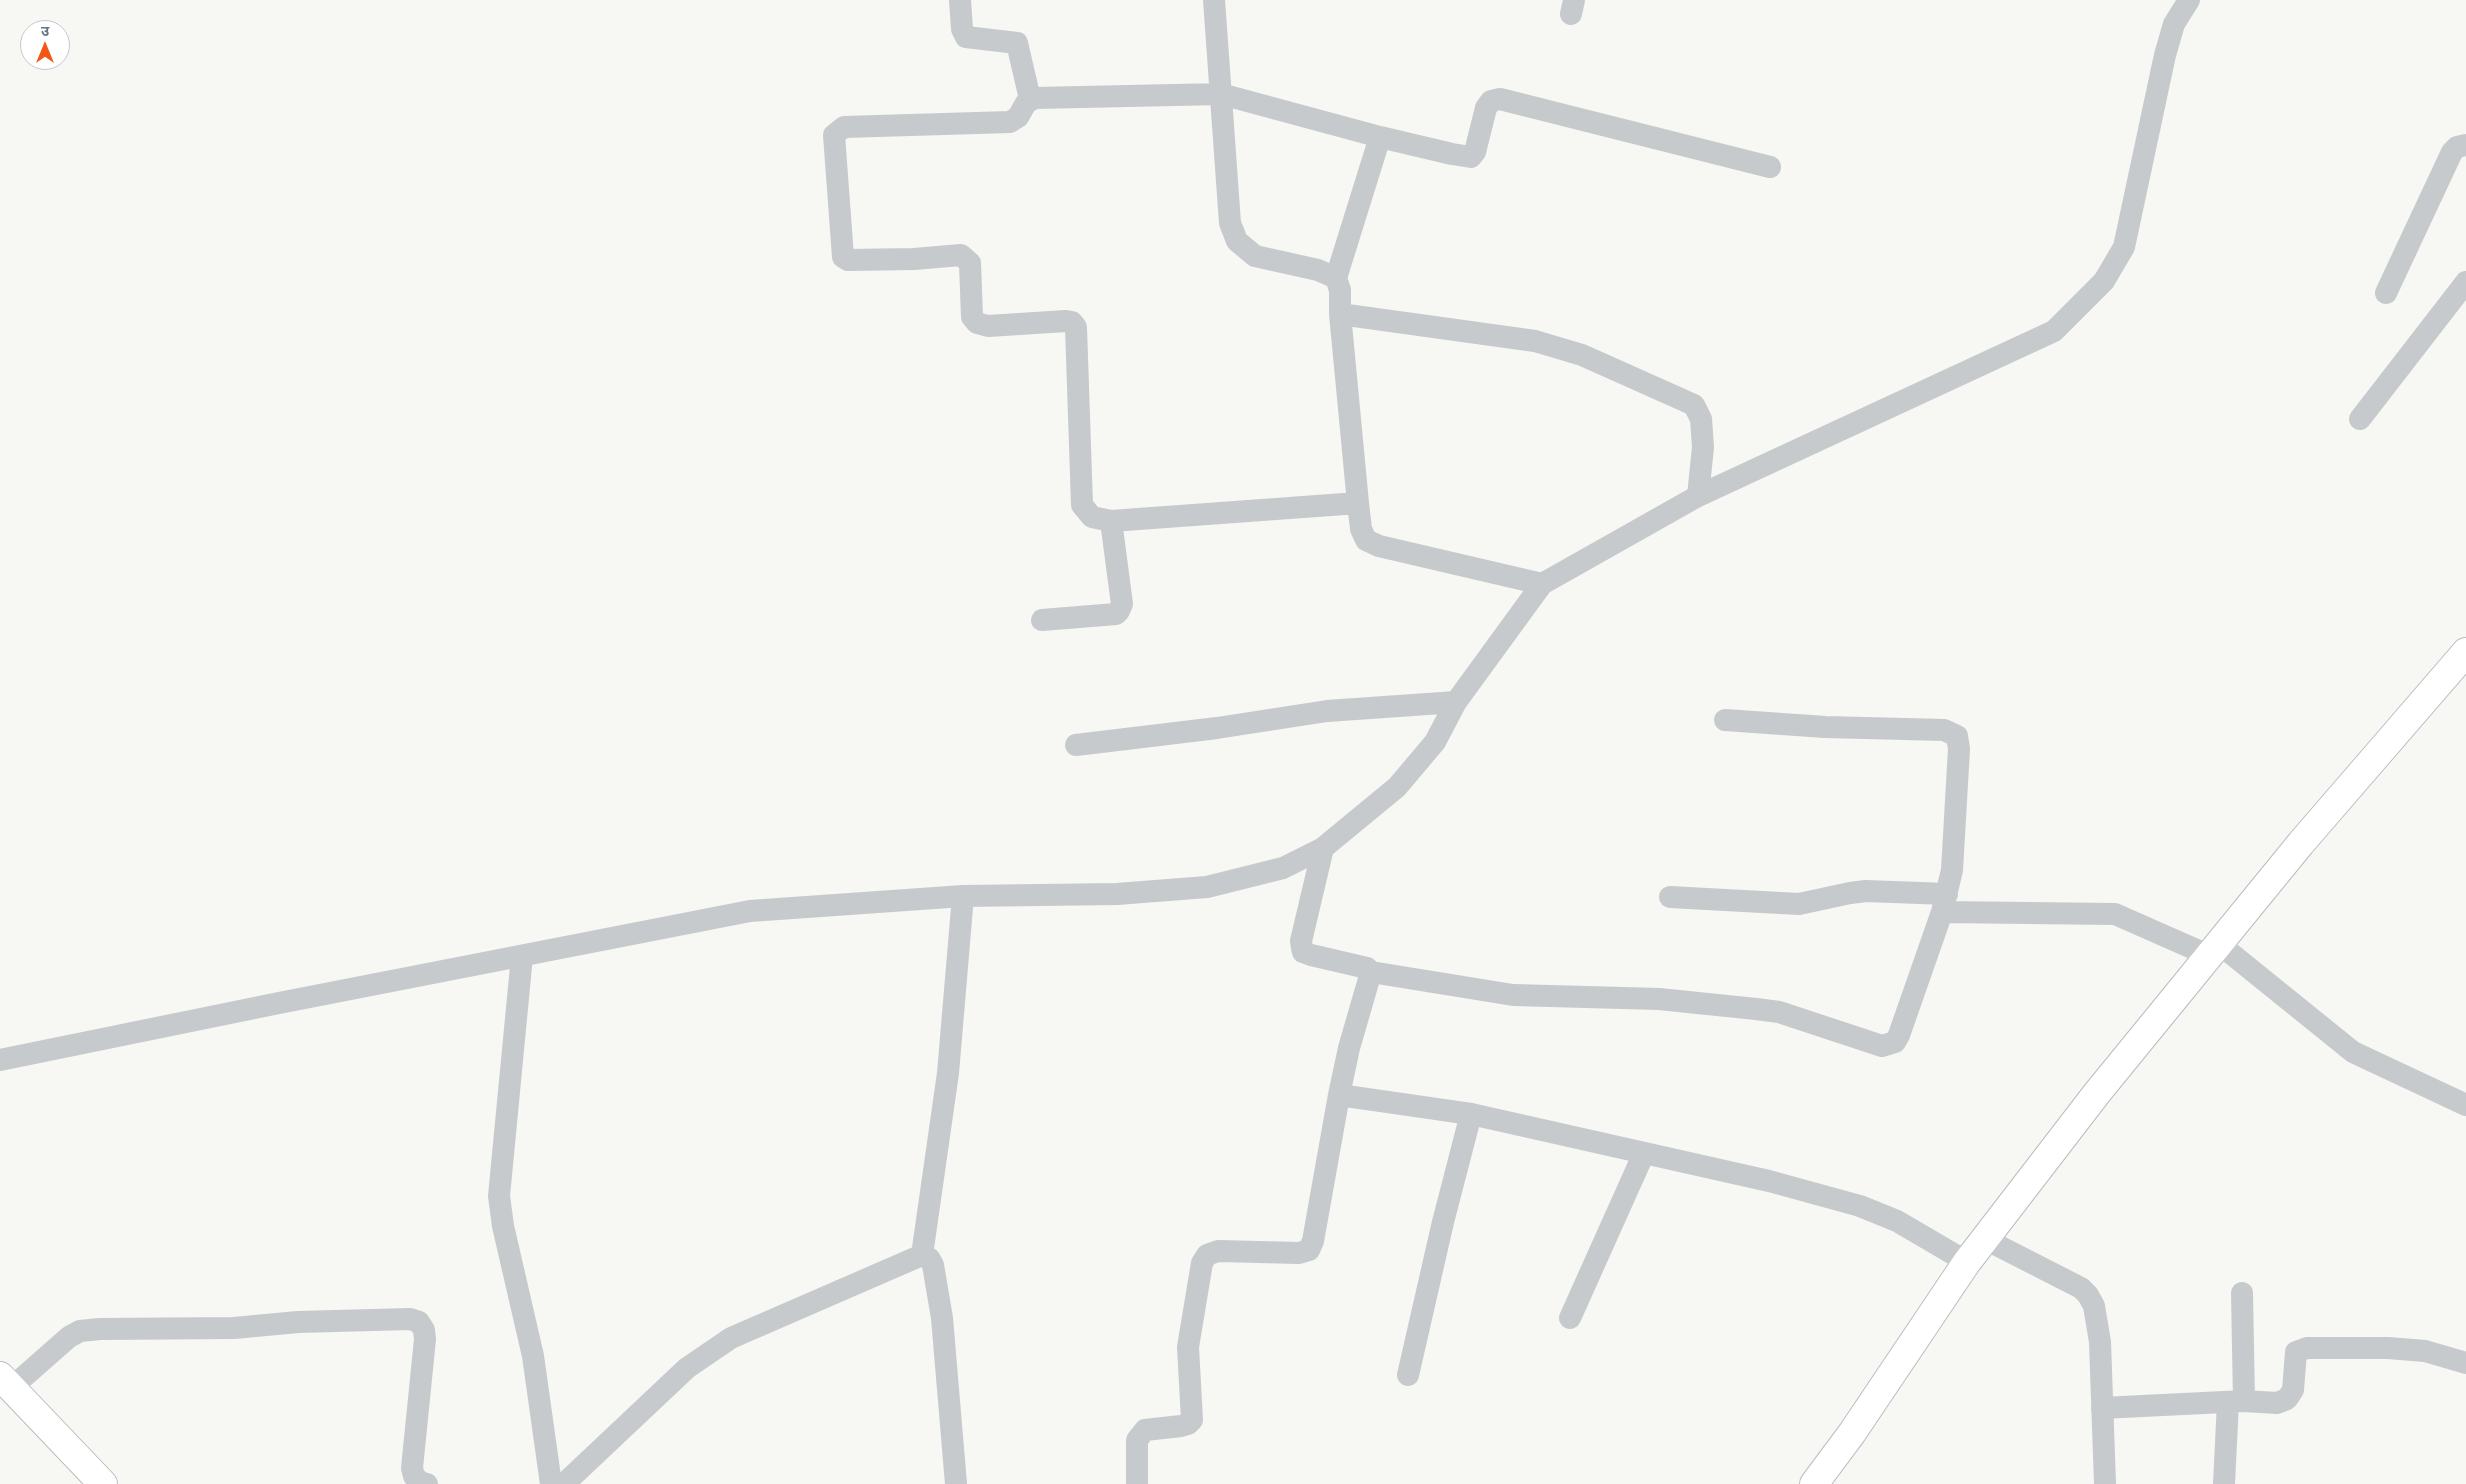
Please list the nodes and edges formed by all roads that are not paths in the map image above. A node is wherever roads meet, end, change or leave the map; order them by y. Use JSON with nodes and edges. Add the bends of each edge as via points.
{"nodes":[{"id":1,"x":960,"y":0,"type":"edge"},
{"id":2,"x":1214,"y":0,"type":"edge"},
{"id":3,"x":2189,"y":0,"type":"edge"},
{"id":4,"x":1222,"y":94,"type":"junction"},
{"id":5,"x":1030,"y":99,"type":"junction"},
{"id":6,"x":1380,"y":137,"type":"junction"},
{"id":7,"x":2466,"y":146,"type":"edge"},
{"id":8,"x":1770,"y":167,"type":"dead end"},
{"id":9,"x":1336,"y":278,"type":"junction"},
{"id":10,"x":2466,"y":282,"type":"edge"},
{"id":11,"x":2386,"y":293,"type":"dead end"},
{"id":12,"x":1340,"y":314,"type":"junction"},
{"id":13,"x":2360,"y":419,"type":"dead end"},
{"id":14,"x":1698,"y":496,"type":"junction"},
{"id":15,"x":1358,"y":503,"type":"junction"},
{"id":16,"x":1112,"y":521,"type":"junction"},
{"id":17,"x":1542,"y":584,"type":"junction"},
{"id":18,"x":1042,"y":620,"type":"dead end"},
{"id":19,"x":2466,"y":652,"type":"edge"},
{"id":20,"x":1456,"y":702,"type":"junction"},
{"id":21,"x":1725,"y":720,"type":"dead end"},
{"id":22,"x":1076,"y":745,"type":"dead end"},
{"id":23,"x":1323,"y":848,"type":"junction"},
{"id":24,"x":963,"y":896,"type":"junction"},
{"id":25,"x":1670,"y":897,"type":"dead end"},
{"id":26,"x":1944,"y":903,"type":"junction"},
{"id":27,"x":2213,"y":949,"type":"junction"},
{"id":28,"x":522,"y":956,"type":"junction"},
{"id":29,"x":1370,"y":972,"type":"junction"},
{"id":30,"x":0,"y":1060,"type":"edge"},
{"id":31,"x":1338,"y":1095,"type":"junction"},
{"id":32,"x":2466,"y":1105,"type":"edge"},
{"id":33,"x":1471,"y":1114,"type":"junction"},
{"id":34,"x":1644,"y":1153,"type":"junction"},
{"id":35,"x":1985,"y":1239,"type":"junction"},
{"id":36,"x":922,"y":1255,"type":"junction"},
{"id":37,"x":1967,"y":1262,"type":"junction"},
{"id":38,"x":2242,"y":1293,"type":"dead end"},
{"id":39,"x":1570,"y":1318,"type":"dead end"},
{"id":40,"x":2466,"y":1363,"type":"edge"},
{"id":41,"x":1408,"y":1375,"type":"dead end"},
{"id":42,"x":6,"y":1382,"type":"edge"},
{"id":43,"x":2236,"y":1401,"type":"junction"},
{"id":44,"x":2102,"y":1408,"type":"junction"},
{"id":45,"x":93,"y":1480,"type":"edge"},
{"id":46,"x":427,"y":1484,"type":"edge"},
{"id":47,"x":551,"y":1484,"type":"edge"},
{"id":48,"x":564,"y":1484,"type":"edge"},
{"id":49,"x":956,"y":1484,"type":"edge"},
{"id":50,"x":1137,"y":1484,"type":"edge"},
{"id":51,"x":1814,"y":1484,"type":"edge"},
{"id":52,"x":2104,"y":1484,"type":"edge"},
{"id":53,"x":2224,"y":1484,"type":"edge"}],
"edges":[{"from":1,"to":5,"type":"street","via":[[962,29],[966,37],[1017,43]]},
{"from":2,"to":4,"type":"street"},
{"from":3,"to":14,"type":"street","via":[[2174,24],[2165,55],[2124,247],[2104,281],[2054,331]]},
{"from":4,"to":5,"type":"street"},
{"from":4,"to":6,"type":"street"},
{"from":4,"to":9,"type":"street","via":[[1230,223],[1237,241],[1255,256],[1318,270]]},
{"from":5,"to":16,"type":"street","via":[[1018,117],[1010,122],[844,127],[838,130],[834,142],[841,254],[848,260],[961,255],[970,263],[972,317],[977,323],[988,326],[1072,322],[1078,334],[1082,505],[1092,517]]},
{"from":6,"to":8,"type":"street","via":[[1471,156],[1475,152],[1486,108],[1491,101],[1500,99]]},
{"from":6,"to":9,"type":"street"},
{"from":7,"to":11,"type":"street","via":[[2457,147],[2452,152]]},
{"from":9,"to":12,"type":"street","via":[[1340,290]]},
{"from":10,"to":13,"type":"street"},
{"from":12,"to":14,"type":"street","via":[[1535,341],[1582,356],[1694,405],[1701,419],[1703,447]]},
{"from":12,"to":15,"type":"street"},
{"from":14,"to":17,"type":"street"},
{"from":15,"to":16,"type":"street"},
{"from":15,"to":17,"type":"street","via":[[1361,529],[1366,540],[1379,546]]},
{"from":16,"to":18,"type":"street","via":[[1122,604],[1119,611],[1116,614]]},
{"from":17,"to":20,"type":"street"},
{"from":19,"to":27,"type":"main road"},
{"from":20,"to":22,"type":"street","via":[[1327,711]]},
{"from":20,"to":23,"type":"street","via":[[1434,742],[1397,787]]},
{"from":21,"to":26,"type":"street","via":[[1953,732],[1959,740],[1955,846]]},
{"from":23,"to":24,"type":"street","via":[[1283,868],[1207,888],[1117,894]]},
{"from":23,"to":29,"type":"street","via":[[1302,948],[1311,955],[1367,968]]},
{"from":24,"to":28,"type":"street","via":[[750,911]]},
{"from":24,"to":36,"type":"street","via":[[948,1073]]},
{"from":25,"to":26,"type":"street","via":[[1799,904],[1866,891]]},
{"from":26,"to":27,"type":"street","via":[[2115,914]]},
{"from":26,"to":29,"type":"street","via":[[1899,1035],[1895,1042],[1882,1046],[1779,1012],[1659,999],[1514,994]]},
{"from":27,"to":32,"type":"street","via":[[2353,1052]]},
{"from":27,"to":35,"type":"main road"},
{"from":28,"to":30,"type":"street"},
{"from":28,"to":47,"type":"street","via":[[499,1196],[533,1356]]},
{"from":29,"to":31,"type":"street"},
{"from":31,"to":33,"type":"street"},
{"from":31,"to":50,"type":"street","via":[[1309,1250],[1299,1254],[1218,1251],[1208,1255],[1202,1263],[1188,1348],[1192,1420],[1181,1426],[1145,1430],[1137,1440]]},
{"from":33,"to":34,"type":"street"},
{"from":33,"to":41,"type":"street"},
{"from":34,"to":37,"type":"street","via":[[1769,1181],[1860,1206],[1897,1221]]},
{"from":34,"to":39,"type":"street"},
{"from":35,"to":37,"type":"main road"},
{"from":35,"to":44,"type":"street","via":[[2081,1288],[2088,1295],[2094,1306],[2100,1342]]},
{"from":36,"to":48,"type":"street","via":[[731,1338],[687,1368]]},
{"from":36,"to":49,"type":"street","via":[[934,1265],[942,1318]]},
{"from":37,"to":51,"type":"main road"},
{"from":38,"to":43,"type":"street"},
{"from":40,"to":43,"type":"street","via":[[2425,1351],[2299,1349],[2294,1357],[2293,1390],[2287,1399],[2277,1403]]},
{"from":42,"to":45,"type":"main road"},
{"from":42,"to":46,"type":"street","via":[[80,1331],[234,1328],[298,1322],[410,1319],[419,1322],[425,1339],[412,1468],[414,1476]]},
{"from":43,"to":44,"type":"street"},
{"from":43,"to":53,"type":"street"},
{"from":44,"to":52,"type":"street"}]}
